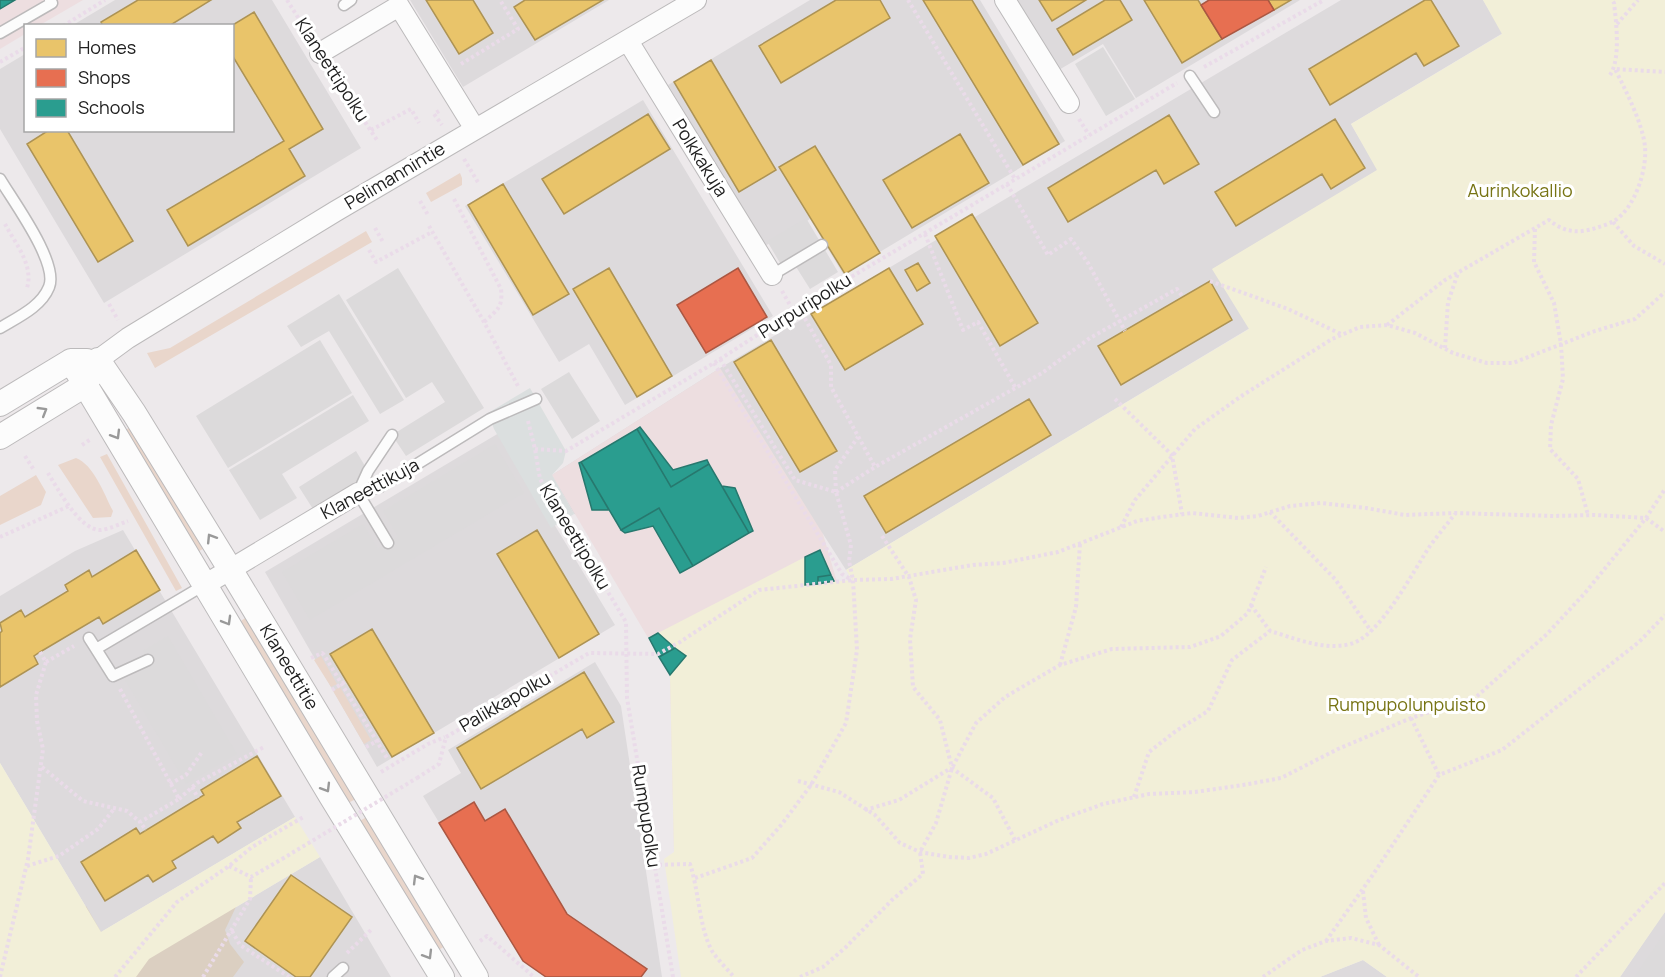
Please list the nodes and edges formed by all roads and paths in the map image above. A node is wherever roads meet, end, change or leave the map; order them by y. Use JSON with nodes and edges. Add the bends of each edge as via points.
{"nodes":[{"id":1,"x":50,"y":0,"type":"edge"},
{"id":2,"x":105,"y":0,"type":"edge"},
{"id":3,"x":287,"y":0,"type":"edge"},
{"id":4,"x":500,"y":0,"type":"edge"},
{"id":5,"x":696,"y":0,"type":"edge"},
{"id":6,"x":908,"y":0,"type":"edge"},
{"id":7,"x":1005,"y":0,"type":"edge"},
{"id":8,"x":1612,"y":0,"type":"edge"},
{"id":9,"x":1638,"y":0,"type":"edge"},
{"id":10,"x":397,"y":3,"type":"edge"},
{"id":11,"x":66,"y":24,"type":"edge"},
{"id":12,"x":1617,"y":25,"type":"junction"},
{"id":13,"x":0,"y":33,"type":"edge"},
{"id":14,"x":628,"y":41,"type":"junction"},
{"id":15,"x":24,"y":48,"type":"edge"},
{"id":16,"x":320,"y":53,"type":"junction"},
{"id":17,"x":0,"y":62,"type":"edge"},
{"id":18,"x":1615,"y":69,"type":"junction"},
{"id":19,"x":1665,"y":72,"type":"edge"},
{"id":20,"x":442,"y":75,"type":"junction"},
{"id":21,"x":1611,"y":75,"type":"dead end"},
{"id":22,"x":1190,"y":76,"type":"dead end"},
{"id":23,"x":1069,"y":103,"type":"dead end"},
{"id":24,"x":1214,"y":112,"type":"dead end"},
{"id":25,"x":419,"y":123,"type":"dead end"},
{"id":26,"x":475,"y":129,"type":"junction"},
{"id":27,"x":371,"y":130,"type":"junction"},
{"id":28,"x":377,"y":140,"type":"dead end"},
{"id":29,"x":1070,"y":147,"type":"dead end"},
{"id":30,"x":0,"y":179,"type":"edge"},
{"id":31,"x":1015,"y":179,"type":"junction"},
{"id":32,"x":1007,"y":184,"type":"junction"},
{"id":33,"x":454,"y":200,"type":"dead end"},
{"id":34,"x":420,"y":201,"type":"dead end"},
{"id":35,"x":0,"y":215,"type":"edge"},
{"id":36,"x":428,"y":215,"type":"dead end"},
{"id":37,"x":1613,"y":222,"type":"junction"},
{"id":38,"x":429,"y":226,"type":"dead end"},
{"id":39,"x":375,"y":228,"type":"dead end"},
{"id":40,"x":1534,"y":228,"type":"junction"},
{"id":41,"x":432,"y":232,"type":"junction"},
{"id":42,"x":925,"y":233,"type":"junction"},
{"id":43,"x":383,"y":242,"type":"dead end"},
{"id":44,"x":822,"y":245,"type":"dead end"},
{"id":45,"x":369,"y":250,"type":"dead end"},
{"id":46,"x":1665,"y":264,"type":"edge"},
{"id":47,"x":1458,"y":273,"type":"junction"},
{"id":48,"x":772,"y":275,"type":"joint"},
{"id":49,"x":1210,"y":281,"type":"dead end"},
{"id":50,"x":1665,"y":292,"type":"edge"},
{"id":51,"x":25,"y":293,"type":"dead end"},
{"id":52,"x":1183,"y":297,"type":"dead end"},
{"id":53,"x":109,"y":304,"type":"dead end"},
{"id":54,"x":799,"y":308,"type":"junction"},
{"id":55,"x":112,"y":310,"type":"dead end"},
{"id":56,"x":484,"y":322,"type":"junction"},
{"id":57,"x":1120,"y":322,"type":"junction"},
{"id":58,"x":1387,"y":325,"type":"junction"},
{"id":59,"x":0,"y":328,"type":"edge"},
{"id":60,"x":1125,"y":331,"type":"dead end"},
{"id":61,"x":1342,"y":335,"type":"junction"},
{"id":62,"x":1561,"y":344,"type":"junction"},
{"id":63,"x":1445,"y":349,"type":"junction"},
{"id":64,"x":720,"y":359,"type":"junction"},
{"id":65,"x":98,"y":360,"type":"junction"},
{"id":66,"x":71,"y":361,"type":"junction"},
{"id":67,"x":714,"y":363,"type":"junction"},
{"id":68,"x":85,"y":386,"type":"junction"},
{"id":69,"x":1016,"y":387,"type":"junction"},
{"id":70,"x":537,"y":399,"type":"dead end"},
{"id":71,"x":1115,"y":399,"type":"dead end"},
{"id":72,"x":0,"y":404,"type":"edge"},
{"id":73,"x":525,"y":406,"type":"junction"},
{"id":74,"x":392,"y":435,"type":"dead end"},
{"id":75,"x":858,"y":437,"type":"junction"},
{"id":76,"x":0,"y":438,"type":"edge"},
{"id":77,"x":536,"y":449,"type":"junction"},
{"id":78,"x":1172,"y":455,"type":"junction"},
{"id":79,"x":25,"y":456,"type":"dead end"},
{"id":80,"x":875,"y":467,"type":"junction"},
{"id":81,"x":34,"y":470,"type":"dead end"},
{"id":82,"x":48,"y":473,"type":"dead end"},
{"id":83,"x":1665,"y":489,"type":"edge"},
{"id":84,"x":836,"y":492,"type":"junction"},
{"id":85,"x":358,"y":493,"type":"junction"},
{"id":86,"x":69,"y":506,"type":"junction"},
{"id":87,"x":1270,"y":512,"type":"junction"},
{"id":88,"x":1455,"y":513,"type":"junction"},
{"id":89,"x":1182,"y":514,"type":"junction"},
{"id":90,"x":1588,"y":515,"type":"junction"},
{"id":91,"x":1646,"y":518,"type":"junction"},
{"id":92,"x":128,"y":521,"type":"dead end"},
{"id":93,"x":1121,"y":527,"type":"junction"},
{"id":94,"x":1665,"y":532,"type":"edge"},
{"id":95,"x":882,"y":536,"type":"dead end"},
{"id":96,"x":0,"y":537,"type":"edge"},
{"id":97,"x":388,"y":543,"type":"dead end"},
{"id":98,"x":1080,"y":543,"type":"junction"},
{"id":99,"x":1266,"y":567,"type":"dead end"},
{"id":100,"x":230,"y":569,"type":"junction"},
{"id":101,"x":909,"y":577,"type":"junction"},
{"id":102,"x":853,"y":580,"type":"junction"},
{"id":103,"x":206,"y":584,"type":"junction"},
{"id":104,"x":1251,"y":605,"type":"junction"},
{"id":105,"x":1665,"y":615,"type":"edge"},
{"id":106,"x":1270,"y":631,"type":"junction"},
{"id":107,"x":1371,"y":631,"type":"junction"},
{"id":108,"x":88,"y":638,"type":"dead end"},
{"id":109,"x":74,"y":646,"type":"dead end"},
{"id":110,"x":96,"y":649,"type":"junction"},
{"id":111,"x":40,"y":652,"type":"dead end"},
{"id":112,"x":627,"y":653,"type":"junction"},
{"id":113,"x":311,"y":658,"type":"dead end"},
{"id":114,"x":148,"y":660,"type":"dead end"},
{"id":115,"x":46,"y":662,"type":"junction"},
{"id":116,"x":1060,"y":665,"type":"junction"},
{"id":117,"x":113,"y":676,"type":"junction"},
{"id":118,"x":344,"y":683,"type":"junction"},
{"id":119,"x":330,"y":691,"type":"dead end"},
{"id":120,"x":1411,"y":718,"type":"junction"},
{"id":121,"x":446,"y":737,"type":"junction"},
{"id":122,"x":379,"y":740,"type":"junction"},
{"id":123,"x":264,"y":747,"type":"dead end"},
{"id":124,"x":364,"y":748,"type":"dead end"},
{"id":125,"x":202,"y":752,"type":"dead end"},
{"id":126,"x":387,"y":758,"type":"dead end"},
{"id":127,"x":41,"y":767,"type":"junction"},
{"id":128,"x":952,"y":768,"type":"junction"},
{"id":129,"x":384,"y":771,"type":"dead end"},
{"id":130,"x":1439,"y":775,"type":"junction"},
{"id":131,"x":798,"y":781,"type":"dead end"},
{"id":132,"x":170,"y":784,"type":"junction"},
{"id":133,"x":811,"y":785,"type":"junction"},
{"id":134,"x":192,"y":787,"type":"junction"},
{"id":135,"x":198,"y":798,"type":"dead end"},
{"id":136,"x":1133,"y":798,"type":"junction"},
{"id":137,"x":179,"y":799,"type":"junction"},
{"id":138,"x":114,"y":809,"type":"junction"},
{"id":139,"x":866,"y":810,"type":"junction"},
{"id":140,"x":305,"y":816,"type":"dead end"},
{"id":141,"x":140,"y":822,"type":"junction"},
{"id":142,"x":146,"y":830,"type":"dead end"},
{"id":143,"x":1015,"y":840,"type":"junction"},
{"id":144,"x":920,"y":852,"type":"junction"},
{"id":145,"x":653,"y":865,"type":"junction"},
{"id":146,"x":27,"y":866,"type":"junction"},
{"id":147,"x":229,"y":866,"type":"junction"},
{"id":148,"x":251,"y":877,"type":"junction"},
{"id":149,"x":695,"y":878,"type":"junction"},
{"id":150,"x":1665,"y":883,"type":"edge"},
{"id":151,"x":1362,"y":890,"type":"junction"},
{"id":152,"x":372,"y":929,"type":"dead end"},
{"id":153,"x":232,"y":931,"type":"junction"},
{"id":154,"x":487,"y":936,"type":"dead end"},
{"id":155,"x":362,"y":938,"type":"dead end"},
{"id":156,"x":1326,"y":941,"type":"junction"},
{"id":157,"x":1379,"y":945,"type":"junction"},
{"id":158,"x":343,"y":968,"type":"dead end"},
{"id":159,"x":0,"y":977,"type":"edge"},
{"id":160,"x":115,"y":977,"type":"edge"},
{"id":161,"x":203,"y":977,"type":"edge"},
{"id":162,"x":289,"y":977,"type":"edge"},
{"id":163,"x":333,"y":977,"type":"edge"},
{"id":164,"x":441,"y":977,"type":"edge"},
{"id":165,"x":476,"y":977,"type":"edge"},
{"id":166,"x":534,"y":977,"type":"edge"},
{"id":167,"x":673,"y":977,"type":"edge"},
{"id":168,"x":734,"y":977,"type":"edge"},
{"id":169,"x":800,"y":977,"type":"edge"},
{"id":170,"x":1263,"y":977,"type":"edge"},
{"id":171,"x":1419,"y":977,"type":"edge"},
{"id":172,"x":1576,"y":977,"type":"edge"}],
"edges":[{"from":1,"to":13,"type":"lane","via":[[52,3]]},
{"from":2,"to":11,"type":"path"},
{"from":3,"to":16,"type":"path","name":"Klaneettipolku"},
{"from":4,"to":20,"type":"path","via":[[518,29]]},
{"from":5,"to":14,"type":"street","name":"Pelimannintie"},
{"from":6,"to":31,"type":"path"},
{"from":7,"to":23,"type":"street"},
{"from":8,"to":12,"type":"path"},
{"from":9,"to":12,"type":"path"},
{"from":10,"to":16,"type":"street"},
{"from":10,"to":20,"type":"street"},
{"from":12,"to":18,"type":"path"},
{"from":14,"to":26,"type":"street","name":"Pelimannintie"},
{"from":14,"to":48,"type":"street","name":"Polkkakuja"},
{"from":15,"to":17,"type":"path"},
{"from":16,"to":27,"type":"path","name":"Klaneettipolku"},
{"from":18,"to":19,"type":"path"},
{"from":18,"to":21,"type":"path"},
{"from":18,"to":37,"type":"path","via":[[1645,144],[1646,163],[1632,200]]},
{"from":20,"to":26,"type":"street"},
{"from":22,"to":24,"type":"lane"},
{"from":25,"to":27,"type":"path","via":[[411,109]]},
{"from":26,"to":65,"type":"street","name":"Pelimannintie"},
{"from":27,"to":28,"type":"path","name":"Klaneettipolku"},
{"from":29,"to":31,"type":"path","name":"Purpuripolku"},
{"from":30,"to":59,"type":"lane","via":[[45,254],[50,285],[25,313]]},
{"from":31,"to":32,"type":"path","name":"Purpuripolku"},
{"from":32,"to":42,"type":"path","name":"Purpuripolku"},
{"from":32,"to":57,"type":"path","via":[[1048,255],[1071,239]]},
{"from":33,"to":56,"type":"path","via":[[501,290],[499,309]]},
{"from":34,"to":36,"type":"path"},
{"from":35,"to":51,"type":"path","via":[[26,263],[30,278]]},
{"from":37,"to":40,"type":"path","via":[[1585,231],[1561,230],[1549,220]]},
{"from":37,"to":46,"type":"path","via":[[1634,246]]},
{"from":38,"to":41,"type":"path","name":"Klaneettipolku"},
{"from":39,"to":43,"type":"path"},
{"from":40,"to":47,"type":"path"},
{"from":40,"to":62,"type":"path","via":[[1534,262],[1554,303]]},
{"from":41,"to":45,"type":"path","via":[[376,262]]},
{"from":41,"to":56,"type":"path","name":"Klaneettipolku"},
{"from":42,"to":54,"type":"path","name":"Purpuripolku"},
{"from":42,"to":69,"type":"path","via":[[963,330],[978,322]]},
{"from":44,"to":48,"type":"lane"},
{"from":47,"to":58,"type":"path"},
{"from":47,"to":63,"type":"path","via":[[1448,302]]},
{"from":49,"to":61,"type":"path","via":[[1288,309]]},
{"from":50,"to":62,"type":"path","via":[[1635,319]]},
{"from":52,"to":57,"type":"path","via":[[1177,289]]},
{"from":53,"to":55,"type":"path"},
{"from":54,"to":64,"type":"path","name":"Purpuripolku"},
{"from":54,"to":75,"type":"path","via":[[831,365],[831,387]]},
{"from":56,"to":73,"type":"path","name":"Klaneettipolku"},
{"from":57,"to":60,"type":"path"},
{"from":57,"to":69,"type":"path"},
{"from":58,"to":61,"type":"path","via":[[1360,327]]},
{"from":58,"to":63,"type":"path","via":[[1415,333]]},
{"from":61,"to":78,"type":"path","via":[[1243,395],[1195,429]]},
{"from":62,"to":63,"type":"path","via":[[1513,363],[1487,363]]},
{"from":62,"to":90,"type":"path","via":[[1563,380],[1551,425],[1550,449],[1578,479]]},
{"from":64,"to":67,"type":"path","name":"Purpuripolku"},
{"from":64,"to":84,"type":"path","via":[[795,480]]},
{"from":65,"to":66,"type":"street"},
{"from":65,"to":68,"type":"street","name":"Pelimannintie"},
{"from":100,"to":65,"type":"street","name":"Klaneettitie","one_way":true},
{"from":66,"to":68,"type":"street","name":"Klaneettitie"},
{"from":66,"to":72,"type":"street"},
{"from":67,"to":77,"type":"path","name":"Purpuripolku","via":[[566,450]]},
{"from":67,"to":102,"type":"path","via":[[842,574]]},
{"from":76,"to":68,"type":"street","one_way":true},
{"from":68,"to":103,"type":"street","name":"Klaneettitie","one_way":true},
{"from":69,"to":80,"type":"path"},
{"from":70,"to":73,"type":"lane","name":"Klaneettikuja"},
{"from":71,"to":78,"type":"path"},
{"from":73,"to":77,"type":"path","name":"Klaneettipolku"},
{"from":73,"to":85,"type":"lane","name":"Klaneettikuja","via":[[490,419],[380,487]]},
{"from":74,"to":85,"type":"lane"},
{"from":75,"to":80,"type":"path"},
{"from":75,"to":84,"type":"path","via":[[835,470]]},
{"from":77,"to":112,"type":"path","name":"Klaneettipolku","via":[[540,479],[626,622]]},
{"from":78,"to":89,"type":"path"},
{"from":78,"to":93,"type":"path","via":[[1135,500]]},
{"from":79,"to":81,"type":"path"},
{"from":80,"to":84,"type":"path"},
{"from":82,"to":86,"type":"path"},
{"from":83,"to":91,"type":"path"},
{"from":84,"to":102,"type":"path","via":[[851,545]]},
{"from":85,"to":97,"type":"lane"},
{"from":85,"to":100,"type":"street","name":"Klaneettikuja"},
{"from":86,"to":92,"type":"path","via":[[87,526],[100,530]]},
{"from":86,"to":96,"type":"path"},
{"from":87,"to":88,"type":"path","name":"Palikkapolku","via":[[1321,503],[1405,515]]},
{"from":87,"to":89,"type":"path","name":"Palikkapolku","via":[[1238,518]]},
{"from":87,"to":107,"type":"path","via":[[1335,579]]},
{"from":88,"to":90,"type":"path","name":"Palikkapolku"},
{"from":88,"to":107,"type":"path","via":[[1399,597]]},
{"from":89,"to":93,"type":"path","name":"Palikkapolku"},
{"from":90,"to":91,"type":"path","name":"Palikkapolku"},
{"from":91,"to":94,"type":"path"},
{"from":91,"to":120,"type":"path","via":[[1547,634],[1476,697]]},
{"from":93,"to":98,"type":"path","name":"Palikkapolku"},
{"from":95,"to":101,"type":"path"},
{"from":98,"to":101,"type":"path","name":"Palikkapolku","via":[[1047,554]]},
{"from":98,"to":116,"type":"path","via":[[1076,607]]},
{"from":99,"to":104,"type":"path"},
{"from":100,"to":103,"type":"street","name":"Klaneettikuja"},
{"from":165,"to":100,"type":"street","name":"Klaneettitie","one_way":true},
{"from":101,"to":102,"type":"path","name":"Palikkapolku"},
{"from":101,"to":128,"type":"path","via":[[916,600],[910,639],[913,687],[940,720]]},
{"from":102,"to":112,"type":"path","name":"Palikkapolku","via":[[759,590],[658,654]]},
{"from":102,"to":133,"type":"path","via":[[857,650],[846,723]]},
{"from":103,"to":110,"type":"lane"},
{"from":103,"to":164,"type":"street","name":"Klaneettitie","one_way":true},
{"from":104,"to":106,"type":"path"},
{"from":104,"to":116,"type":"path","via":[[1248,613],[1221,636],[1190,647],[1112,649]]},
{"from":105,"to":130,"type":"path","via":[[1639,642],[1502,750]]},
{"from":106,"to":107,"type":"path","via":[[1326,646],[1352,644]]},
{"from":106,"to":136,"type":"path","via":[[1232,660],[1208,711],[1149,752]]},
{"from":108,"to":110,"type":"lane"},
{"from":109,"to":115,"type":"path"},
{"from":110,"to":117,"type":"lane"},
{"from":111,"to":115,"type":"path"},
{"from":112,"to":121,"type":"path","name":"Palikkapolku","via":[[589,653]]},
{"from":112,"to":145,"type":"path","name":"Rumpupolku","via":[[627,698]]},
{"from":113,"to":118,"type":"path","via":[[324,654]]},
{"from":114,"to":117,"type":"lane"},
{"from":115,"to":127,"type":"path","via":[[36,695],[43,749]]},
{"from":116,"to":128,"type":"path","via":[[1005,697],[976,723]]},
{"from":117,"to":132,"type":"path"},
{"from":118,"to":119,"type":"path"},
{"from":118,"to":122,"type":"path"},
{"from":120,"to":130,"type":"path"},
{"from":120,"to":136,"type":"path","via":[[1281,778]]},
{"from":121,"to":129,"type":"path"},
{"from":121,"to":148,"type":"path","name":"Palikkapolku","bridge":true,"via":[[439,764]]},
{"from":122,"to":124,"type":"path"},
{"from":122,"to":126,"type":"path"},
{"from":123,"to":134,"type":"path"},
{"from":125,"to":132,"type":"path","via":[[186,775]]},
{"from":127,"to":138,"type":"path","via":[[83,801]]},
{"from":127,"to":146,"type":"path"},
{"from":128,"to":139,"type":"path","via":[[899,800]]},
{"from":128,"to":143,"type":"path","via":[[993,798]]},
{"from":128,"to":144,"type":"path","via":[[936,823]]},
{"from":130,"to":151,"type":"path"},
{"from":131,"to":133,"type":"path"},
{"from":132,"to":137,"type":"path"},
{"from":133,"to":139,"type":"path","via":[[839,792]]},
{"from":133,"to":149,"type":"path","via":[[752,858]]},
{"from":134,"to":135,"type":"path"},
{"from":134,"to":137,"type":"path"},
{"from":136,"to":143,"type":"path","via":[[1103,804]]},
{"from":137,"to":141,"type":"path"},
{"from":138,"to":141,"type":"path","via":[[127,812]]},
{"from":138,"to":146,"type":"path","via":[[98,829],[59,856]]},
{"from":139,"to":144,"type":"path","via":[[900,843]]},
{"from":140,"to":147,"type":"path","via":[[252,847]]},
{"from":141,"to":142,"type":"path"},
{"from":143,"to":144,"type":"path","via":[[969,858]]},
{"from":144,"to":169,"type":"path","via":[[923,874],[823,967]]},
{"from":145,"to":149,"type":"path","via":[[690,864]]},
{"from":145,"to":167,"type":"path","name":"Rumpupolku"},
{"from":146,"to":159,"type":"path"},
{"from":147,"to":148,"type":"path"},
{"from":147,"to":160,"type":"path","via":[[177,902]]},
{"from":148,"to":153,"type":"path","via":[[250,899]]},
{"from":149,"to":168,"type":"path","via":[[712,951]]},
{"from":150,"to":172,"type":"path"},
{"from":151,"to":156,"type":"path"},
{"from":151,"to":157,"type":"path","via":[[1366,918]]},
{"from":152,"to":155,"type":"path"},
{"from":153,"to":161,"type":"path"},
{"from":153,"to":162,"type":"path","via":[[240,945]]},
{"from":154,"to":166,"type":"path"},
{"from":156,"to":157,"type":"path","via":[[1351,938]]},
{"from":156,"to":170,"type":"path","via":[[1302,950]]},
{"from":157,"to":171,"type":"path"},
{"from":158,"to":163,"type":"lane"}]}
